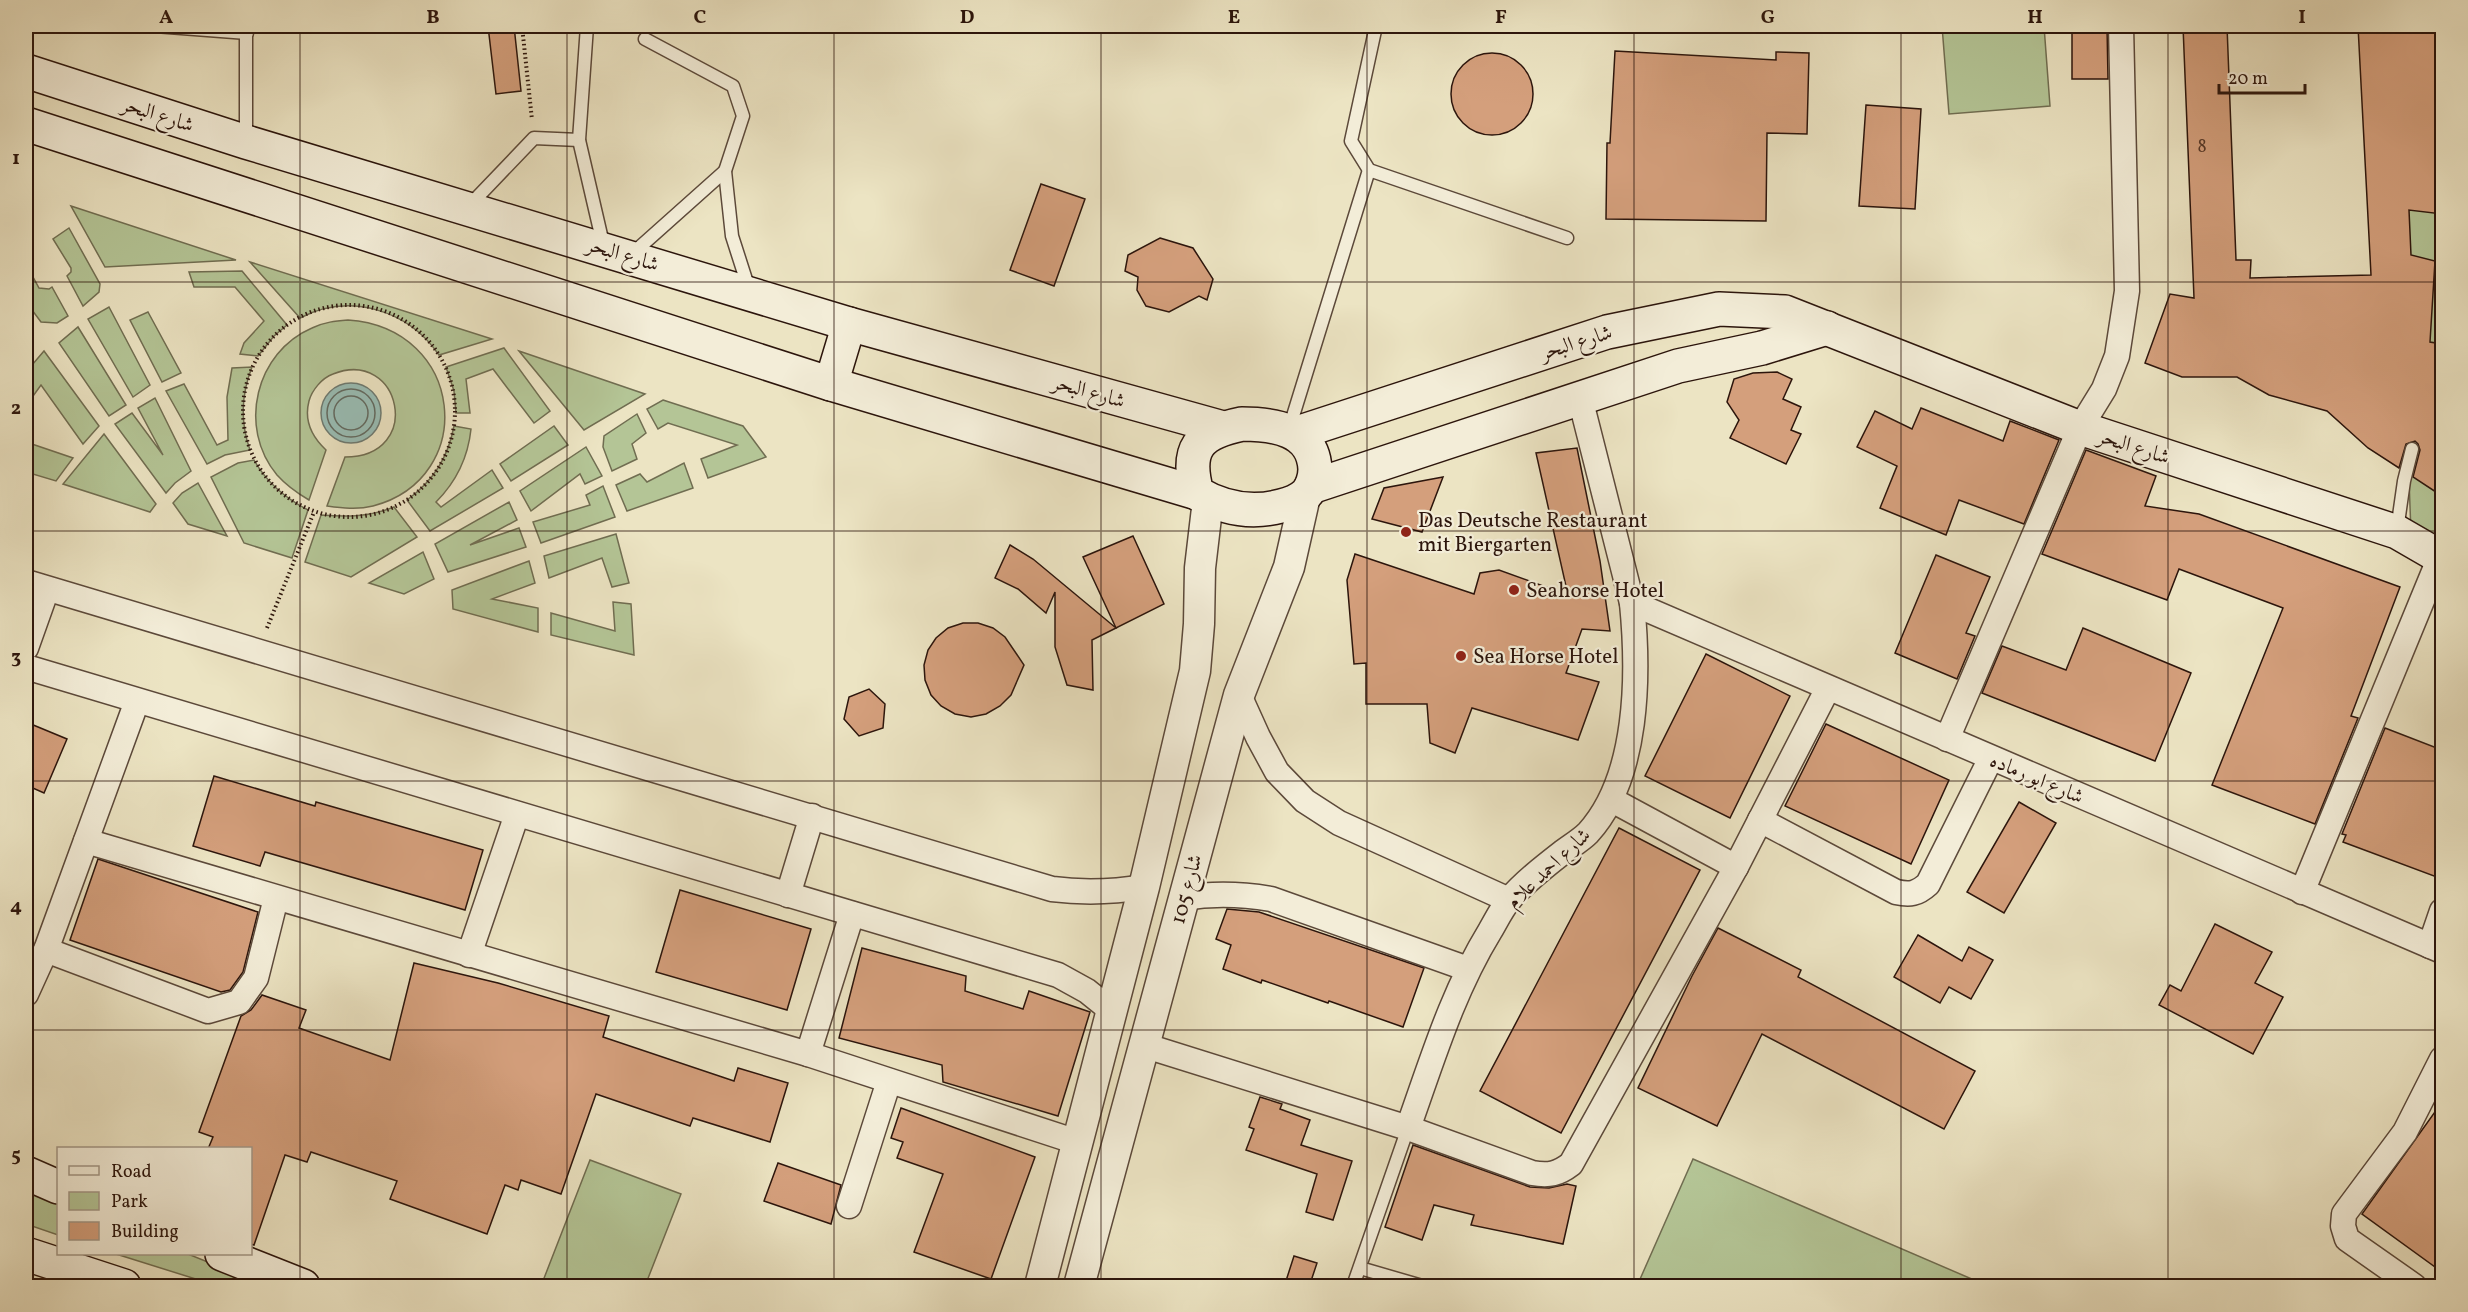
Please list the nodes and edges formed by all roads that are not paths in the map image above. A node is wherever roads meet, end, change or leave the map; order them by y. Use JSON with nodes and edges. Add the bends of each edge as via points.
{"nodes":[{"id":1,"x":155,"y":26,"type":"edge"},
{"id":2,"x":587,"y":26,"type":"edge"},
{"id":3,"x":1376,"y":26,"type":"edge"},
{"id":4,"x":2121,"y":26,"type":"edge"},
{"id":5,"x":247,"y":29,"type":"edge"},
{"id":6,"x":645,"y":39,"type":"dead end"},
{"id":7,"x":26,"y":71,"type":"edge"},
{"id":8,"x":181,"y":122,"type":"junction"},
{"id":9,"x":26,"y":124,"type":"edge"},
{"id":10,"x":579,"y":140,"type":"junction"},
{"id":11,"x":246,"y":142,"type":"junction"},
{"id":12,"x":1369,"y":170,"type":"junction"},
{"id":13,"x":175,"y":171,"type":"junction"},
{"id":14,"x":724,"y":171,"type":"junction"},
{"id":15,"x":467,"y":207,"type":"junction"},
{"id":16,"x":1567,"y":238,"type":"dead end"},
{"id":17,"x":617,"y":252,"type":"junction"},
{"id":18,"x":751,"y":293,"type":"junction"},
{"id":19,"x":849,"y":324,"type":"junction"},
{"id":20,"x":1827,"y":328,"type":"junction"},
{"id":21,"x":831,"y":384,"type":"junction"},
{"id":22,"x":1580,"y":398,"type":"junction"},
{"id":23,"x":1223,"y":428,"type":"junction"},
{"id":24,"x":2080,"y":428,"type":"junction"},
{"id":25,"x":1292,"y":432,"type":"junction"},
{"id":26,"x":2412,"y":449,"type":"dead end"},
{"id":27,"x":1308,"y":492,"type":"junction"},
{"id":28,"x":1202,"y":496,"type":"junction"},
{"id":29,"x":2397,"y":532,"type":"junction"},
{"id":30,"x":2441,"y":557,"type":"edge"},
{"id":31,"x":36,"y":585,"type":"edge"},
{"id":32,"x":1632,"y":603,"type":"junction"},
{"id":33,"x":26,"y":648,"type":"edge"},
{"id":34,"x":26,"y":667,"type":"edge"},
{"id":35,"x":1828,"y":688,"type":"junction"},
{"id":36,"x":1239,"y":695,"type":"junction"},
{"id":37,"x":137,"y":701,"type":"junction"},
{"id":38,"x":1947,"y":739,"type":"junction"},
{"id":39,"x":1991,"y":758,"type":"junction"},
{"id":40,"x":1612,"y":800,"type":"junction"},
{"id":41,"x":517,"y":814,"type":"junction"},
{"id":42,"x":812,"y":816,"type":"junction"},
{"id":43,"x":1760,"y":820,"type":"junction"},
{"id":44,"x":86,"y":841,"type":"junction"},
{"id":45,"x":1736,"y":867,"type":"junction"},
{"id":46,"x":1144,"y":887,"type":"junction"},
{"id":47,"x":2302,"y":892,"type":"junction"},
{"id":48,"x":788,"y":895,"type":"junction"},
{"id":49,"x":276,"y":897,"type":"junction"},
{"id":50,"x":1184,"y":898,"type":"junction"},
{"id":51,"x":1509,"y":900,"type":"junction"},
{"id":52,"x":2442,"y":911,"type":"edge"},
{"id":53,"x":852,"y":914,"type":"junction"},
{"id":54,"x":2436,"y":949,"type":"edge"},
{"id":55,"x":45,"y":950,"type":"junction"},
{"id":56,"x":469,"y":955,"type":"junction"},
{"id":57,"x":1468,"y":969,"type":"junction"},
{"id":58,"x":26,"y":994,"type":"edge"},
{"id":59,"x":1112,"y":1011,"type":"junction"},
{"id":60,"x":1143,"y":1045,"type":"junction"},
{"id":61,"x":808,"y":1054,"type":"junction"},
{"id":62,"x":2442,"y":1059,"type":"edge"},
{"id":63,"x":889,"y":1081,"type":"junction"},
{"id":64,"x":1408,"y":1128,"type":"junction"},
{"id":65,"x":1077,"y":1142,"type":"junction"},
{"id":66,"x":26,"y":1173,"type":"edge"},
{"id":67,"x":57,"y":1187,"type":"edge"},
{"id":68,"x":849,"y":1206,"type":"dead end"},
{"id":69,"x":26,"y":1254,"type":"edge"},
{"id":70,"x":224,"y":1255,"type":"edge"},
{"id":71,"x":1360,"y":1268,"type":"junction"},
{"id":72,"x":124,"y":1287,"type":"edge"},
{"id":73,"x":303,"y":1287,"type":"edge"},
{"id":74,"x":1040,"y":1287,"type":"edge"},
{"id":75,"x":1079,"y":1287,"type":"edge"},
{"id":76,"x":1353,"y":1287,"type":"edge"},
{"id":77,"x":1422,"y":1287,"type":"edge"},
{"id":78,"x":2414,"y":1287,"type":"edge"}],
"edges":[{"from":1,"to":5,"type":"lane"},
{"from":2,"to":10,"type":"lane"},
{"from":3,"to":12,"type":"lane","via":[[1351,141]]},
{"from":4,"to":24,"type":"street","via":[[2127,291],[2116,356],[2104,389]]},
{"from":5,"to":11,"type":"lane"},
{"from":6,"to":14,"type":"lane","via":[[733,86],[743,116]]},
{"from":7,"to":8,"type":"main road","name":"شارع البحر"},
{"from":8,"to":11,"type":"main road","name":"شارع البحر"},
{"from":8,"to":13,"type":"main road"},
{"from":9,"to":13,"type":"main road"},
{"from":10,"to":15,"type":"lane","via":[[534,138]]},
{"from":10,"to":17,"type":"lane"},
{"from":11,"to":15,"type":"main road","name":"شارع البحر"},
{"from":12,"to":16,"type":"lane"},
{"from":12,"to":25,"type":"lane"},
{"from":13,"to":21,"type":"main road"},
{"from":14,"to":17,"type":"lane"},
{"from":14,"to":18,"type":"lane","via":[[732,236]]},
{"from":15,"to":17,"type":"main road","name":"شارع البحر"},
{"from":17,"to":18,"type":"main road","name":"شارع البحر"},
{"from":18,"to":19,"type":"main road","name":"شارع البحر"},
{"from":19,"to":21,"type":"main road"},
{"from":19,"to":23,"type":"main road","name":"شارع البحر"},
{"from":20,"to":22,"type":"main road","via":[[1762,348],[1678,366]]},
{"from":20,"to":24,"type":"main road","name":"شارع البحر"},
{"from":20,"to":25,"type":"main road","name":"شارع البحر","via":[[1785,312],[1719,309],[1674,317],[1607,332]]},
{"from":21,"to":28,"type":"main road"},
{"from":22,"to":27,"type":"main road"},
{"from":22,"to":32,"type":"street","name":"شارع احمد علام"},
{"from":23,"to":25,"type":"main road","via":[[1260,424]]},
{"from":23,"to":28,"type":"main road","via":[[1209,434],[1192,458],[1192,474]]},
{"from":24,"to":29,"type":"main road","name":"شارع البحر"},
{"from":24,"to":38,"type":"street"},
{"from":25,"to":27,"type":"main road","via":[[1307,444],[1314,457],[1315,472]]},
{"from":26,"to":29,"type":"lane"},
{"from":27,"to":28,"type":"main road","via":[[1287,505],[1247,511]]},
{"from":27,"to":36,"type":"street","name":"شارع 105","via":[[1289,567]]},
{"from":28,"to":46,"type":"street","name":"شارع 105","via":[[1195,671]]},
{"from":29,"to":30,"type":"main road","name":"شارع البحر"},
{"from":30,"to":47,"type":"street"},
{"from":31,"to":33,"type":"street"},
{"from":31,"to":42,"type":"street"},
{"from":32,"to":35,"type":"street","name":"شارع ابو رماده"},
{"from":32,"to":40,"type":"street","name":"شارع احمد علام","via":[[1635,638],[1631,719],[1625,761]]},
{"from":34,"to":37,"type":"street"},
{"from":35,"to":38,"type":"street","name":"شارع ابو رماده"},
{"from":35,"to":43,"type":"street"},
{"from":36,"to":50,"type":"street","name":"شارع 105"},
{"from":36,"to":51,"type":"street","via":[[1277,772],[1305,801],[1339,823]]},
{"from":37,"to":41,"type":"street"},
{"from":37,"to":44,"type":"street"},
{"from":38,"to":39,"type":"street","name":"شارع ابو رماده"},
{"from":39,"to":43,"type":"street","via":[[1928,884],[1919,892],[1896,892]]},
{"from":39,"to":47,"type":"street","name":"شارع ابو رماده"},
{"from":40,"to":45,"type":"street"},
{"from":40,"to":51,"type":"street","name":"شارع احمد علام","via":[[1587,834]]},
{"from":41,"to":48,"type":"street"},
{"from":41,"to":56,"type":"street"},
{"from":42,"to":46,"type":"street","via":[[1052,889],[1083,893]]},
{"from":42,"to":48,"type":"street"},
{"from":43,"to":45,"type":"street"},
{"from":44,"to":49,"type":"street"},
{"from":44,"to":55,"type":"street"},
{"from":45,"to":64,"type":"street","via":[[1571,1164],[1547,1176],[1532,1173]]},
{"from":46,"to":59,"type":"street","name":"شارع 105"},
{"from":47,"to":54,"type":"street","name":"شارع ابو رماده"},
{"from":48,"to":53,"type":"street"},
{"from":49,"to":55,"type":"street","via":[[256,978],[239,1002],[208,1011]]},
{"from":49,"to":56,"type":"street"},
{"from":50,"to":57,"type":"street","via":[[1240,894],[1271,899]]},
{"from":50,"to":60,"type":"street","name":"شارع 105"},
{"from":51,"to":57,"type":"street","name":"شارع احمد علام"},
{"from":52,"to":54,"type":"street"},
{"from":53,"to":59,"type":"street","via":[[1058,975]]},
{"from":53,"to":61,"type":"street"},
{"from":55,"to":58,"type":"street"},
{"from":56,"to":61,"type":"street"},
{"from":57,"to":64,"type":"street","name":"شارع احمد علام"},
{"from":59,"to":65,"type":"street","name":"شارع 105"},
{"from":60,"to":64,"type":"street"},
{"from":60,"to":75,"type":"street","name":"شارع 105"},
{"from":61,"to":63,"type":"street"},
{"from":62,"to":78,"type":"street","via":[[2405,1132],[2344,1214],[2347,1239]]},
{"from":63,"to":65,"type":"street"},
{"from":63,"to":68,"type":"street"},
{"from":64,"to":71,"type":"lane","name":"شارع احمد علام"},
{"from":65,"to":74,"type":"street","name":"شارع 105"},
{"from":66,"to":67,"type":"main road"},
{"from":69,"to":72,"type":"main road"},
{"from":70,"to":73,"type":"main road"},
{"from":71,"to":76,"type":"lane","name":"شارع احمد علام"},
{"from":71,"to":77,"type":"lane"}]}
